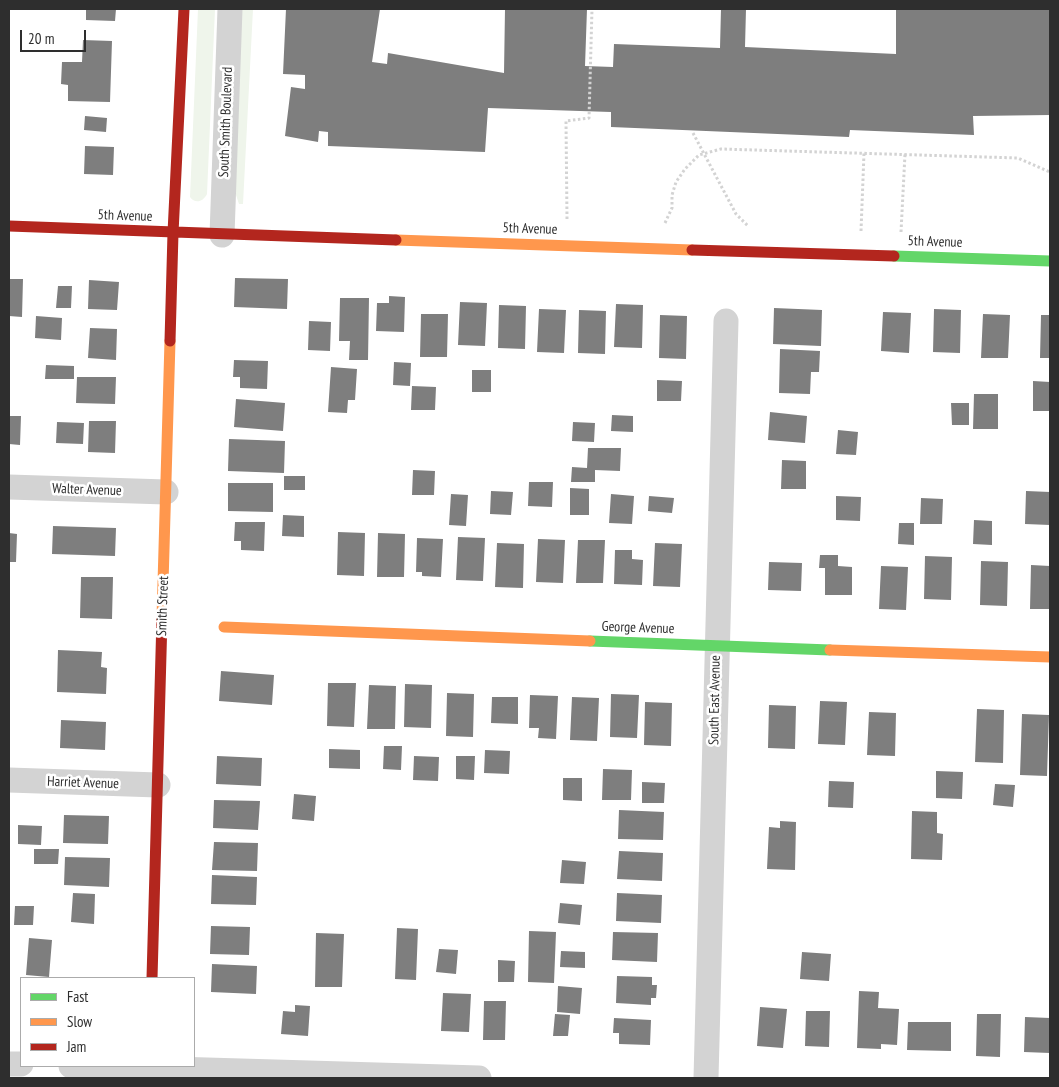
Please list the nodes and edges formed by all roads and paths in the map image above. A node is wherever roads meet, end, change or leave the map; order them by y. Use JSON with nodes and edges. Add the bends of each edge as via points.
{"nodes":[{"id":1,"x":184,"y":9,"type":"edge"},
{"id":2,"x":230,"y":9,"type":"edge"},
{"id":3,"x":592,"y":9,"type":"edge"},
{"id":4,"x":693,"y":134,"type":"dead end"},
{"id":5,"x":704,"y":153,"type":"junction"},
{"id":6,"x":864,"y":153,"type":"junction"},
{"id":7,"x":905,"y":154,"type":"junction"},
{"id":8,"x":1050,"y":172,"type":"edge"},
{"id":9,"x":566,"y":219,"type":"dead end"},
{"id":10,"x":665,"y":223,"type":"dead end"},
{"id":11,"x":9,"y":226,"type":"edge"},
{"id":12,"x":748,"y":227,"type":"dead end"},
{"id":13,"x":861,"y":231,"type":"dead end"},
{"id":14,"x":174,"y":233,"type":"junction"},
{"id":15,"x":900,"y":233,"type":"dead end"},
{"id":16,"x":222,"y":235,"type":"junction"},
{"id":17,"x":1050,"y":261,"type":"edge"},
{"id":18,"x":726,"y":321,"type":"dead end"},
{"id":19,"x":9,"y":487,"type":"edge"},
{"id":20,"x":166,"y":492,"type":"junction"},
{"id":21,"x":224,"y":627,"type":"dead end"},
{"id":22,"x":716,"y":646,"type":"junction"},
{"id":23,"x":1050,"y":657,"type":"edge"},
{"id":24,"x":9,"y":780,"type":"edge"},
{"id":25,"x":158,"y":786,"type":"junction"},
{"id":26,"x":152,"y":977,"type":"edge"},
{"id":27,"x":86,"y":1067,"type":"edge"},
{"id":28,"x":150,"y":1071,"type":"edge"},
{"id":29,"x":479,"y":1078,"type":"edge"},
{"id":30,"x":706,"y":1078,"type":"edge"}],
"edges":[{"from":1,"to":14,"type":"street"},
{"from":2,"to":16,"type":"street","name":"South Smith Boulevard"},
{"from":3,"to":9,"type":"path","via":[[589,118],[566,121]]},
{"from":4,"to":5,"type":"path"},
{"from":5,"to":6,"type":"path","via":[[721,148]]},
{"from":5,"to":10,"type":"path","via":[[676,182],[672,208]]},
{"from":5,"to":12,"type":"path","via":[[736,214]]},
{"from":6,"to":7,"type":"path"},
{"from":6,"to":13,"type":"path"},
{"from":7,"to":8,"type":"path","via":[[1018,158]]},
{"from":7,"to":15,"type":"path"},
{"from":11,"to":14,"type":"street","name":"5th Avenue"},
{"from":14,"to":16,"type":"street","name":"5th Avenue"},
{"from":14,"to":20,"type":"street","name":"Smith Street"},
{"from":16,"to":17,"type":"street","name":"5th Avenue"},
{"from":18,"to":22,"type":"street","name":"South East Avenue"},
{"from":19,"to":20,"type":"street","name":"Walter Avenue"},
{"from":20,"to":25,"type":"street","name":"Smith Street"},
{"from":21,"to":22,"type":"street","name":"George Avenue"},
{"from":22,"to":23,"type":"street","name":"George Avenue"},
{"from":22,"to":30,"type":"street","name":"South East Avenue"},
{"from":24,"to":25,"type":"street","name":"Harriet Avenue"},
{"from":25,"to":26,"type":"street","name":"Smith Street"},
{"from":27,"to":28,"type":"street"},
{"from":28,"to":29,"type":"street"}]}
